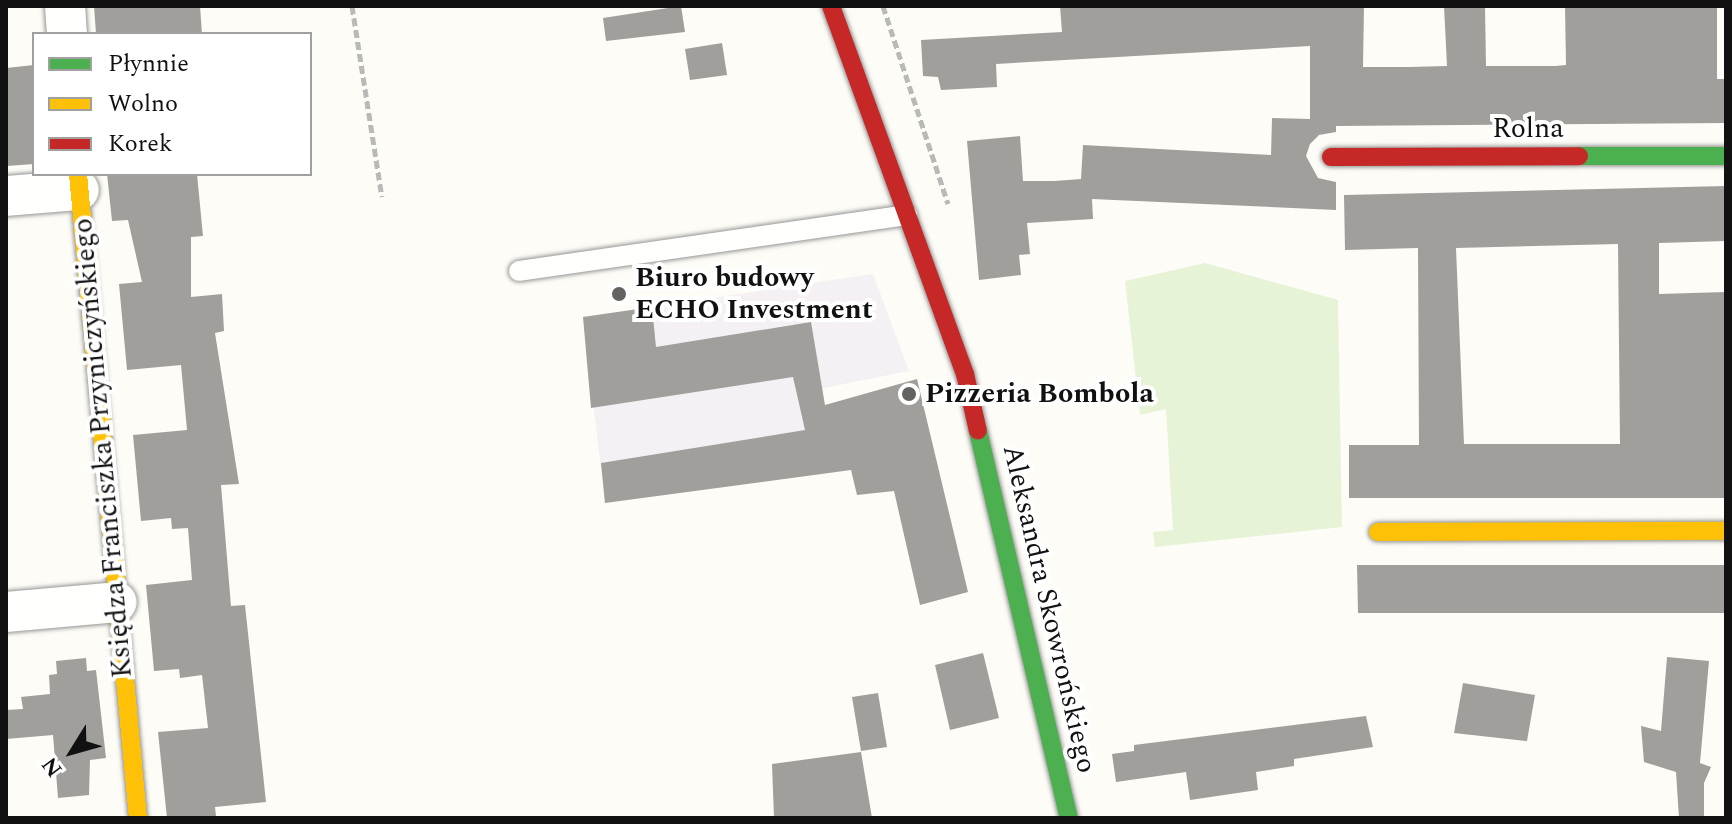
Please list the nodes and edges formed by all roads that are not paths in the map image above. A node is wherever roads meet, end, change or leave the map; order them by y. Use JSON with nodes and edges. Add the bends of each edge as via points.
{"nodes":[{"id":1,"x":65,"y":6,"type":"edge"},
{"id":2,"x":831,"y":6,"type":"edge"},
{"id":3,"x":67,"y":32,"type":"edge"},
{"id":4,"x":1726,"y":156,"type":"edge"},
{"id":5,"x":1331,"y":157,"type":"dead end"},
{"id":6,"x":78,"y":182,"type":"edge"},
{"id":7,"x":6,"y":196,"type":"edge"},
{"id":8,"x":907,"y":215,"type":"junction"},
{"id":9,"x":519,"y":271,"type":"dead end"},
{"id":10,"x":1726,"y":531,"type":"edge"},
{"id":11,"x":1378,"y":532,"type":"dead end"},
{"id":12,"x":117,"y":602,"type":"junction"},
{"id":13,"x":6,"y":612,"type":"edge"},
{"id":14,"x":138,"y":818,"type":"edge"},
{"id":15,"x":1069,"y":818,"type":"edge"}],
"edges":[{"from":1,"to":3,"type":"street"},
{"from":2,"to":8,"type":"street","name":"Aleksandra Skowrońskiego"},
{"from":4,"to":5,"type":"street","name":"Rolna"},
{"from":6,"to":7,"type":"street"},
{"from":6,"to":12,"type":"street","name":"Księdza Franciszka Przyniczyńskiego"},
{"from":8,"to":9,"type":"lane"},
{"from":8,"to":15,"type":"street","name":"Aleksandra Skowrońskiego","via":[[965,374]]},
{"from":10,"to":11,"type":"street"},
{"from":12,"to":13,"type":"street"},
{"from":12,"to":14,"type":"street","name":"Księdza Franciszka Przyniczyńskiego"}]}
